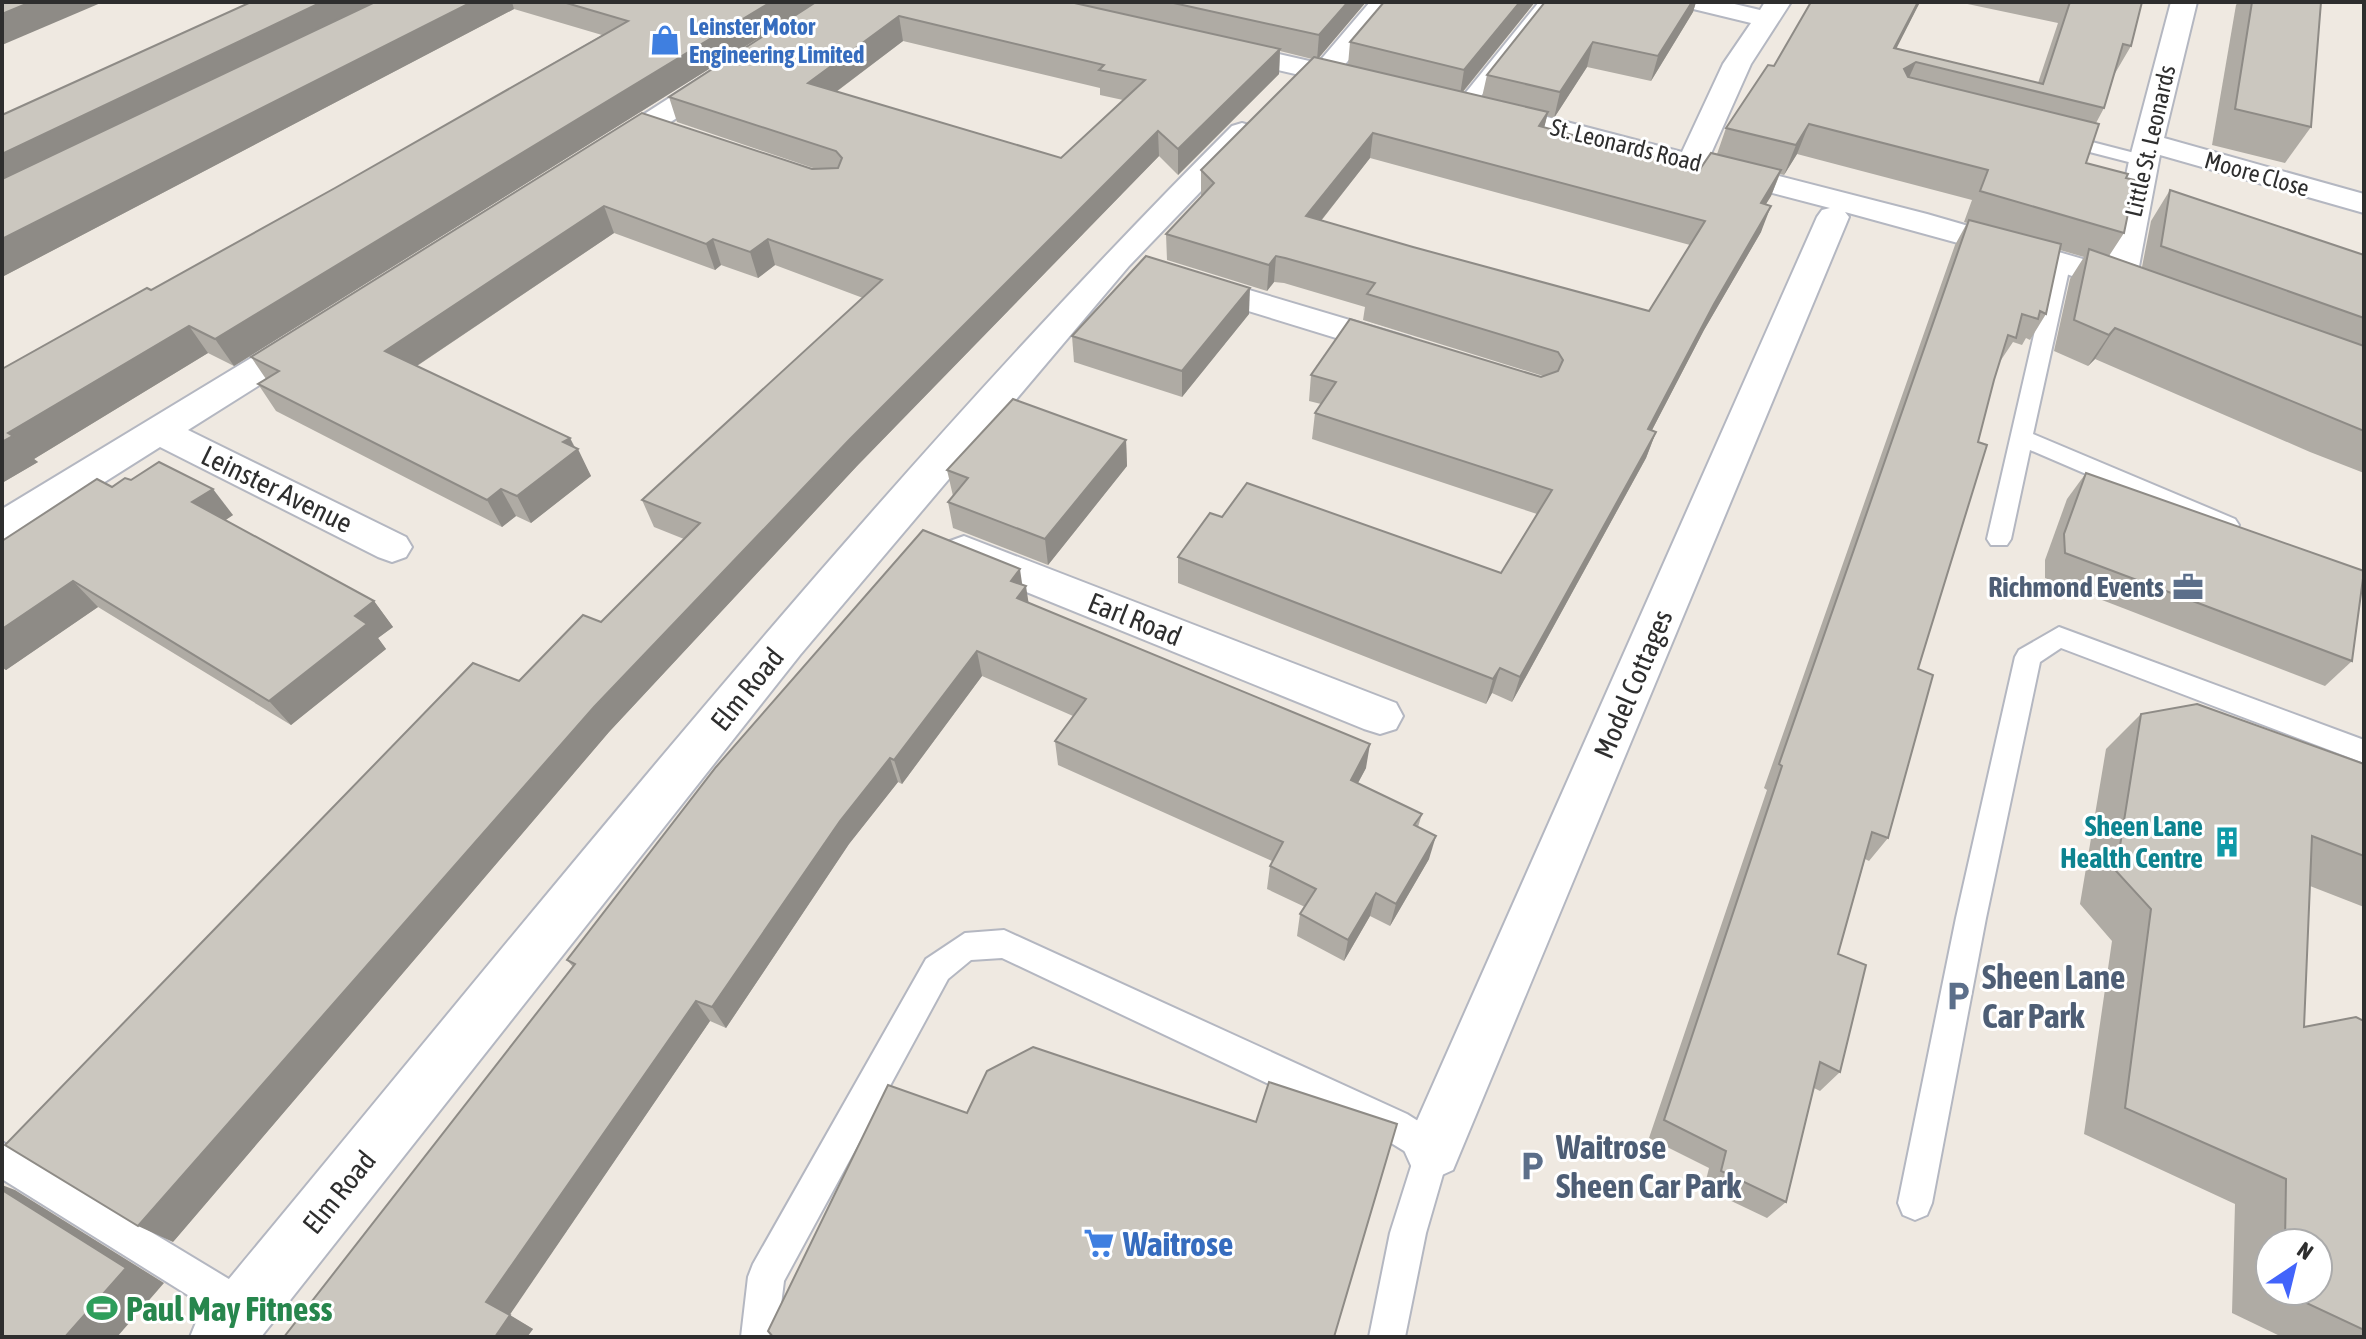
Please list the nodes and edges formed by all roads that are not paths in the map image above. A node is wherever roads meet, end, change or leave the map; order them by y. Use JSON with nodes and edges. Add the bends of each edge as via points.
{"nodes":[{"id":1,"x":1384,"y":2,"type":"edge"},
{"id":2,"x":1547,"y":2,"type":"edge"},
{"id":3,"x":1694,"y":2,"type":"edge"},
{"id":4,"x":2184,"y":2,"type":"edge"},
{"id":5,"x":1772,"y":11,"type":"edge"},
{"id":6,"x":1189,"y":42,"type":"edge"},
{"id":7,"x":750,"y":59,"type":"edge"},
{"id":8,"x":1315,"y":70,"type":"junction"},
{"id":9,"x":1387,"y":87,"type":"edge"},
{"id":10,"x":1434,"y":98,"type":"edge"},
{"id":11,"x":1465,"y":105,"type":"junction"},
{"id":12,"x":2038,"y":134,"type":"edge"},
{"id":13,"x":2147,"y":152,"type":"junction"},
{"id":14,"x":1693,"y":161,"type":"junction"},
{"id":15,"x":580,"y":167,"type":"edge"},
{"id":16,"x":2364,"y":204,"type":"edge"},
{"id":17,"x":1833,"y":217,"type":"dead end"},
{"id":18,"x":2061,"y":261,"type":"junction"},
{"id":19,"x":1142,"y":267,"type":"junction"},
{"id":20,"x":2120,"y":282,"type":"junction"},
{"id":21,"x":2163,"y":298,"type":"edge"},
{"id":22,"x":337,"y":321,"type":"edge"},
{"id":23,"x":1431,"y":356,"type":"edge"},
{"id":24,"x":161,"y":432,"type":"junction"},
{"id":25,"x":2020,"y":437,"type":"junction"},
{"id":26,"x":891,"y":522,"type":"junction"},
{"id":27,"x":2,"y":528,"type":"edge"},
{"id":28,"x":2248,"y":534,"type":"edge"},
{"id":29,"x":1999,"y":539,"type":"dead end"},
{"id":30,"x":392,"y":547,"type":"dead end"},
{"id":31,"x":1380,"y":716,"type":"dead end"},
{"id":32,"x":2364,"y":752,"type":"edge"},
{"id":33,"x":1433,"y":1150,"type":"junction"},
{"id":34,"x":2,"y":1159,"type":"edge"},
{"id":35,"x":1915,"y":1203,"type":"dead end"},
{"id":36,"x":233,"y":1323,"type":"edge"},
{"id":37,"x":759,"y":1337,"type":"edge"},
{"id":38,"x":1387,"y":1337,"type":"edge"}],
"edges":[{"from":1,"to":8,"type":"street","name":"Elm Road"},
{"from":2,"to":11,"type":"lane"},
{"from":3,"to":5,"type":"street"},
{"from":4,"to":13,"type":"street","name":"Little St. Leonards"},
{"from":5,"to":14,"type":"street","via":[[1737,64]]},
{"from":6,"to":8,"type":"street"},
{"from":7,"to":15,"type":"street","via":[[662,130]]},
{"from":8,"to":9,"type":"street"},
{"from":8,"to":19,"type":"street","name":"Elm Road"},
{"from":10,"to":11,"type":"street","name":"St. Leonards Road"},
{"from":11,"to":14,"type":"street","name":"St. Leonards Road"},
{"from":12,"to":13,"type":"lane"},
{"from":13,"to":16,"type":"street","name":"Moore Close"},
{"from":13,"to":20,"type":"street","name":"Little St. Leonards"},
{"from":14,"to":18,"type":"street","name":"St. Leonards Road"},
{"from":17,"to":33,"type":"street","name":"Model Cottages"},
{"from":18,"to":20,"type":"street","name":"St. Leonards Road"},
{"from":18,"to":25,"type":"lane"},
{"from":19,"to":23,"type":"street"},
{"from":19,"to":26,"type":"street","name":"Elm Road"},
{"from":20,"to":21,"type":"street","name":"St. Leonards Road"},
{"from":22,"to":24,"type":"street","name":"Leinster Avenue"},
{"from":24,"to":27,"type":"street","name":"Leinster Avenue"},
{"from":24,"to":30,"type":"street","name":"Leinster Avenue"},
{"from":25,"to":28,"type":"lane"},
{"from":25,"to":29,"type":"lane"},
{"from":26,"to":31,"type":"street","name":"Earl Road"},
{"from":26,"to":36,"type":"street","name":"Elm Road","via":[[774,655]]},
{"from":32,"to":35,"type":"lane","via":[[2059,637],[2028,657]]},
{"from":33,"to":37,"type":"lane","via":[[1395,1126],[1004,944],[965,947],[937,969],[766,1277]]},
{"from":33,"to":38,"type":"lane","via":[[1408,1233]]},
{"from":34,"to":36,"type":"lane"}]}
